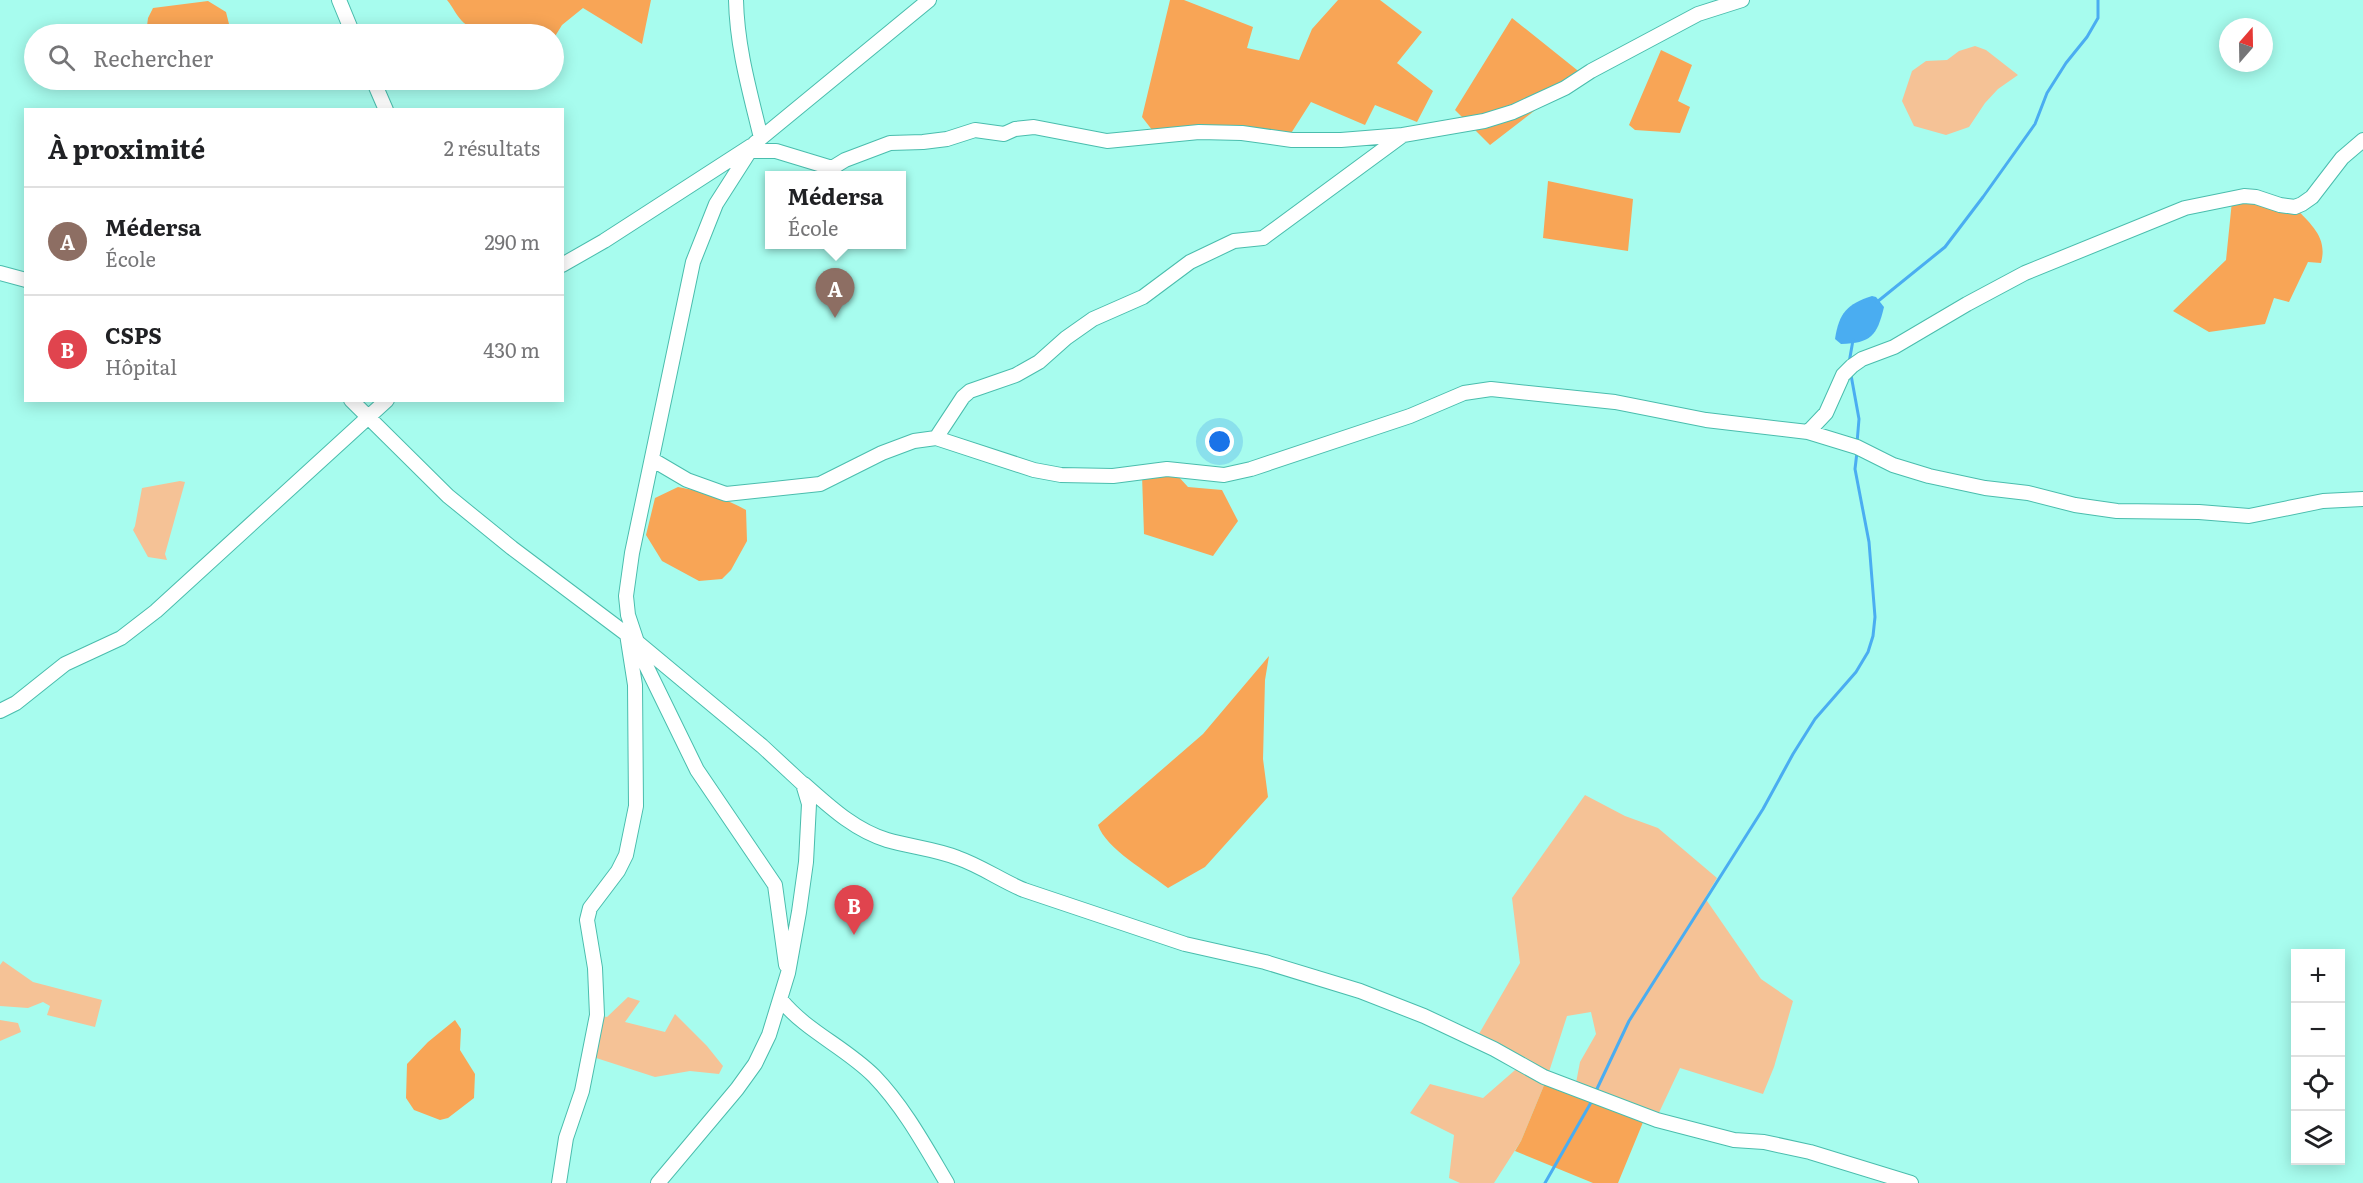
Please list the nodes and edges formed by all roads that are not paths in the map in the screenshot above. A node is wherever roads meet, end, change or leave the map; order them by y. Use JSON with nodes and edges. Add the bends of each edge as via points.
{"nodes":[{"id":1,"x":339,"y":0,"type":"edge"},
{"id":2,"x":736,"y":0,"type":"edge"},
{"id":3,"x":929,"y":0,"type":"edge"},
{"id":4,"x":1743,"y":0,"type":"edge"},
{"id":5,"x":349,"y":24,"type":"edge"},
{"id":6,"x":377,"y":90,"type":"edge"},
{"id":7,"x":385,"y":108,"type":"edge"},
{"id":8,"x":1402,"y":135,"type":"junction"},
{"id":9,"x":2363,"y":141,"type":"edge"},
{"id":10,"x":755,"y":144,"type":"junction"},
{"id":11,"x":564,"y":264,"type":"edge"},
{"id":12,"x":0,"y":273,"type":"edge"},
{"id":13,"x":24,"y":279,"type":"edge"},
{"id":14,"x":353,"y":402,"type":"edge"},
{"id":15,"x":385,"y":402,"type":"edge"},
{"id":16,"x":368,"y":417,"type":"junction"},
{"id":17,"x":1808,"y":432,"type":"junction"},
{"id":18,"x":936,"y":438,"type":"junction"},
{"id":19,"x":653,"y":460,"type":"junction"},
{"id":20,"x":2363,"y":499,"type":"edge"},
{"id":21,"x":632,"y":638,"type":"junction"},
{"id":22,"x":0,"y":711,"type":"edge"},
{"id":23,"x":803,"y":784,"type":"junction"},
{"id":24,"x":788,"y":973,"type":"junction"},
{"id":25,"x":781,"y":1000,"type":"junction"},
{"id":26,"x":559,"y":1183,"type":"edge"},
{"id":27,"x":658,"y":1183,"type":"edge"},
{"id":28,"x":947,"y":1183,"type":"edge"},
{"id":29,"x":1911,"y":1183,"type":"edge"}],
"edges":[{"from":1,"to":5,"type":"street"},
{"from":2,"to":10,"type":"street"},
{"from":3,"to":10,"type":"street"},
{"from":4,"to":8,"type":"street","via":[[1698,14],[1565,88],[1513,112]]},
{"from":6,"to":7,"type":"street"},
{"from":8,"to":10,"type":"street","via":[[1292,140],[1199,132],[1107,141],[1034,127],[1004,134],[975,130],[947,139],[890,143],[832,168]]},
{"from":8,"to":18,"type":"street","via":[[1263,238],[1234,241],[1190,262],[1143,297],[1093,319],[1039,362],[1016,375],[970,391]]},
{"from":9,"to":17,"type":"street","via":[[2342,158],[2312,197],[2295,207],[2244,196],[2185,208],[2025,273],[1894,347],[1852,366],[1843,375],[1826,413]]},
{"from":10,"to":11,"type":"street"},
{"from":10,"to":19,"type":"street","via":[[716,204],[693,262]]},
{"from":12,"to":13,"type":"street"},
{"from":14,"to":16,"type":"street"},
{"from":15,"to":16,"type":"street"},
{"from":16,"to":21,"type":"street","via":[[448,496]]},
{"from":16,"to":22,"type":"street","via":[[156,611],[121,638],[65,664]]},
{"from":17,"to":18,"type":"street","via":[[1706,420],[1615,402],[1491,389],[1464,393],[1410,417],[1224,475],[1167,469],[1113,476],[1061,475]]},
{"from":17,"to":20,"type":"street","via":[[1929,476],[2117,511],[2249,516],[2323,501]]},
{"from":18,"to":19,"type":"street","via":[[882,453],[820,484],[755,492],[726,494],[687,480]]},
{"from":19,"to":21,"type":"street","via":[[626,596]]},
{"from":21,"to":23,"type":"street"},
{"from":21,"to":24,"type":"street","via":[[697,770],[775,885]]},
{"from":21,"to":26,"type":"street","via":[[636,806],[626,855],[590,908],[587,920],[597,1014],[582,1090],[566,1138]]},
{"from":23,"to":24,"type":"street","via":[[809,804],[806,862]]},
{"from":23,"to":29,"type":"street","via":[[841,816],[887,840],[942,852],[1024,890],[1185,944],[1265,962],[1360,991],[1424,1016],[1544,1077],[1657,1120],[1734,1140],[1810,1152]]},
{"from":24,"to":25,"type":"street"},
{"from":25,"to":27,"type":"street","via":[[755,1064]]},
{"from":25,"to":28,"type":"street","via":[[792,1014],[876,1078],[896,1102]]}]}
